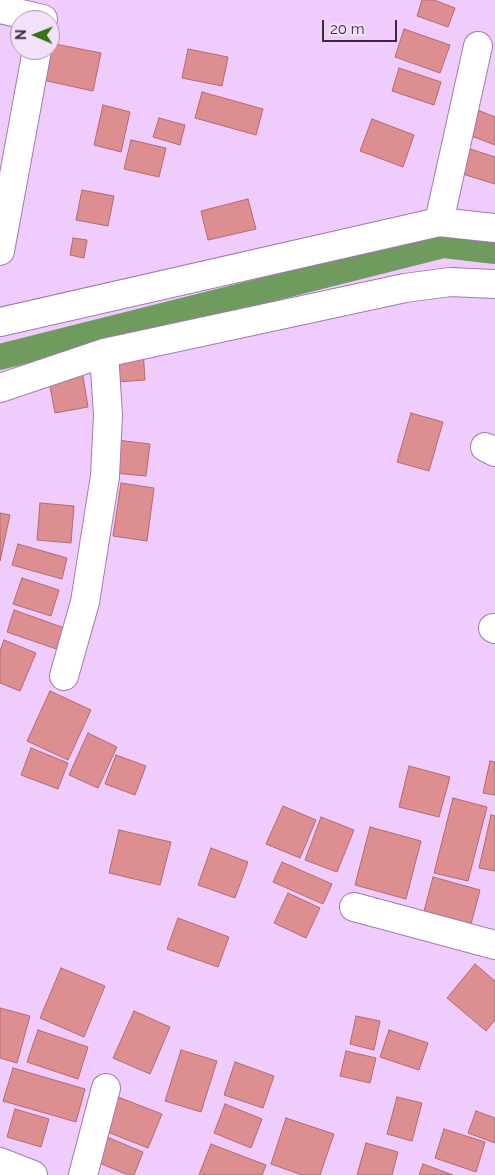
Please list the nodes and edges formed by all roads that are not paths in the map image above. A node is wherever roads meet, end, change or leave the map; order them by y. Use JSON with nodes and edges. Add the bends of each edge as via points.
{"nodes":[{"id":1,"x":478,"y":46,"type":"dead end"},
{"id":2,"x":34,"y":60,"type":"edge"},
{"id":3,"x":9,"y":144,"type":"edge"},
{"id":4,"x":439,"y":222,"type":"junction"},
{"id":5,"x":495,"y":228,"type":"edge"},
{"id":6,"x":0,"y":251,"type":"edge"},
{"id":7,"x":495,"y":284,"type":"edge"},
{"id":8,"x":0,"y":322,"type":"edge"},
{"id":9,"x":104,"y":353,"type":"junction"},
{"id":10,"x":0,"y":388,"type":"edge"},
{"id":11,"x":64,"y":676,"type":"dead end"},
{"id":12,"x":354,"y":907,"type":"dead end"},
{"id":13,"x":495,"y":945,"type":"edge"},
{"id":14,"x":106,"y":1088,"type":"dead end"},
{"id":15,"x":0,"y":1162,"type":"edge"},
{"id":16,"x":33,"y":1175,"type":"edge"},
{"id":17,"x":83,"y":1175,"type":"edge"}],
"edges":[{"from":1,"to":4,"type":"street"},
{"from":2,"to":3,"type":"street"},
{"from":3,"to":6,"type":"street"},
{"from":4,"to":5,"type":"street"},
{"from":4,"to":8,"type":"street"},
{"from":7,"to":9,"type":"street","via":[[450,282],[405,288]]},
{"from":9,"to":10,"type":"street"},
{"from":9,"to":11,"type":"street","via":[[108,415],[105,476],[85,602]]},
{"from":12,"to":13,"type":"street"},
{"from":14,"to":17,"type":"street"},
{"from":15,"to":16,"type":"street"}]}
